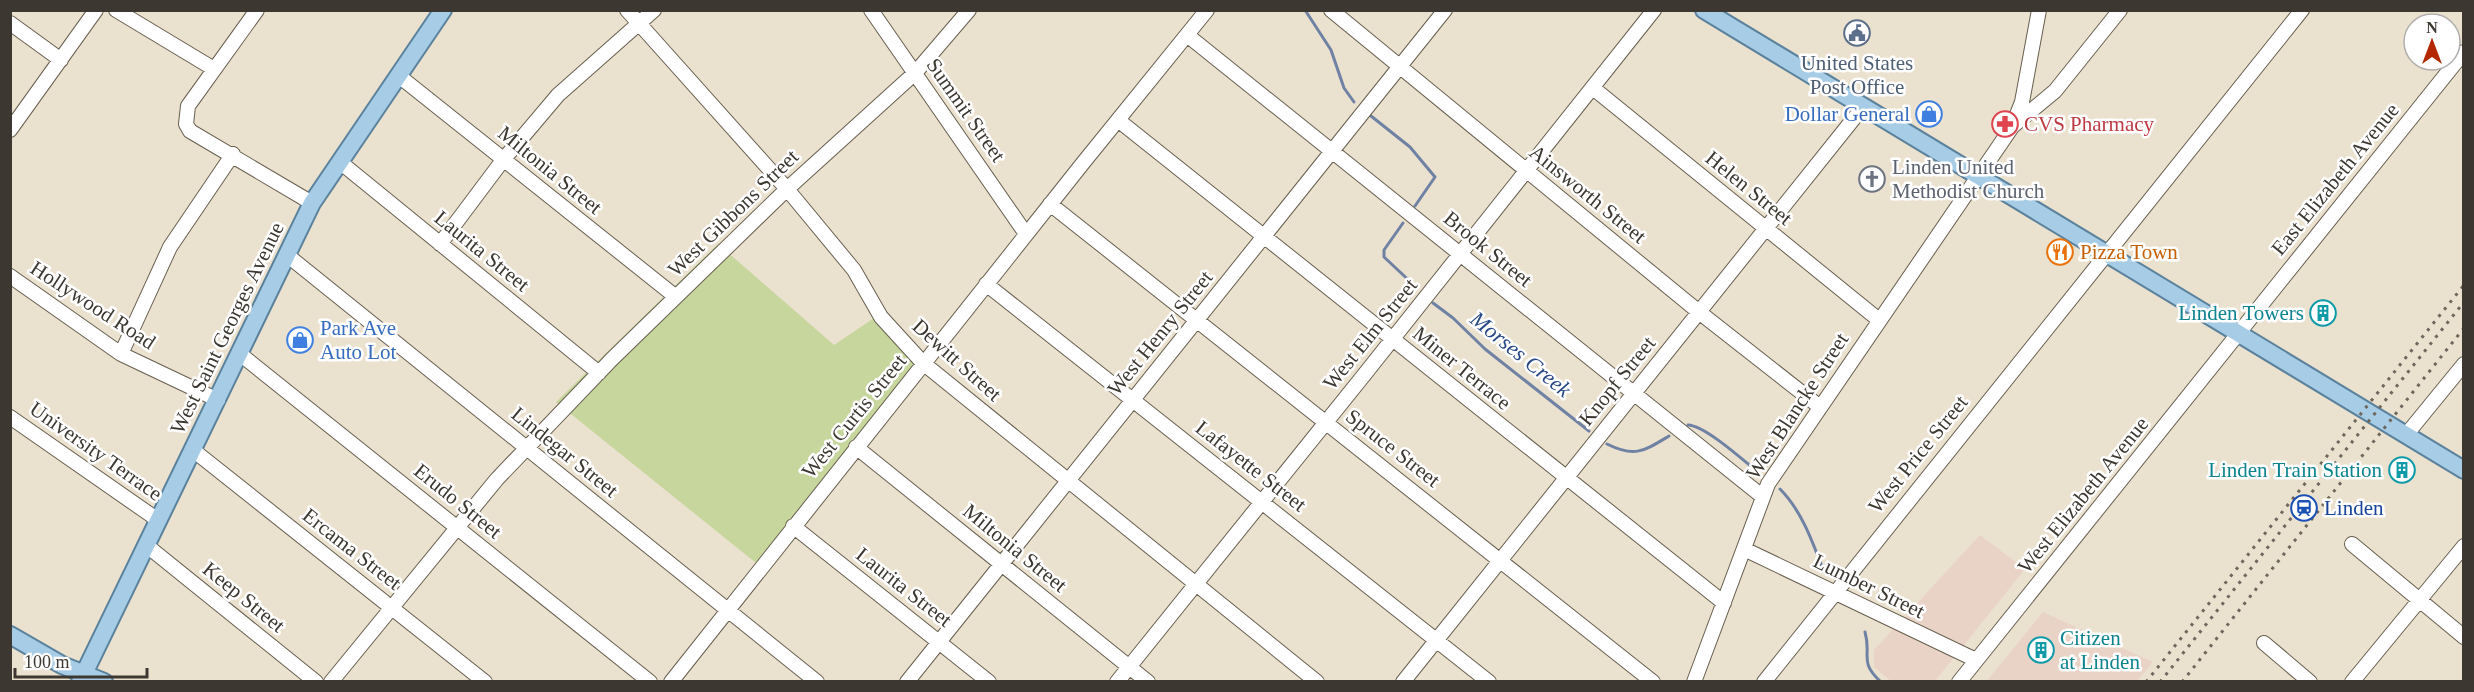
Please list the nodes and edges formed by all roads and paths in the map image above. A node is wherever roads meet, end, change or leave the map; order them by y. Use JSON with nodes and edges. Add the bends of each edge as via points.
{"nodes":[{"id":1,"x":96,"y":10,"type":"edge"},
{"id":2,"x":116,"y":10,"type":"edge"},
{"id":3,"x":257,"y":10,"type":"edge"},
{"id":4,"x":443,"y":10,"type":"edge"},
{"id":5,"x":627,"y":10,"type":"edge"},
{"id":6,"x":654,"y":10,"type":"edge"},
{"id":7,"x":871,"y":10,"type":"edge"},
{"id":8,"x":969,"y":10,"type":"edge"},
{"id":9,"x":1207,"y":10,"type":"edge"},
{"id":10,"x":1331,"y":10,"type":"edge"},
{"id":11,"x":1445,"y":10,"type":"edge"},
{"id":12,"x":1654,"y":10,"type":"edge"},
{"id":13,"x":1704,"y":10,"type":"edge"},
{"id":14,"x":2039,"y":10,"type":"edge"},
{"id":15,"x":2120,"y":10,"type":"edge"},
{"id":16,"x":2302,"y":10,"type":"edge"},
{"id":17,"x":10,"y":23,"type":"edge"},
{"id":18,"x":639,"y":24,"type":"junction"},
{"id":19,"x":1187,"y":35,"type":"junction"},
{"id":20,"x":2463,"y":52,"type":"edge"},
{"id":21,"x":61,"y":60,"type":"junction"},
{"id":22,"x":1400,"y":67,"type":"junction"},
{"id":23,"x":214,"y":69,"type":"junction"},
{"id":24,"x":915,"y":73,"type":"junction"},
{"id":25,"x":399,"y":76,"type":"junction"},
{"id":26,"x":2027,"y":79,"type":"junction"},
{"id":27,"x":1593,"y":88,"type":"junction"},
{"id":28,"x":2055,"y":91,"type":"junction"},
{"id":29,"x":1863,"y":107,"type":"junction"},
{"id":30,"x":1118,"y":120,"type":"junction"},
{"id":31,"x":2012,"y":127,"type":"junction"},
{"id":32,"x":10,"y":130,"type":"edge"},
{"id":33,"x":1332,"y":151,"type":"junction"},
{"id":34,"x":233,"y":154,"type":"junction"},
{"id":35,"x":503,"y":160,"type":"junction"},
{"id":36,"x":340,"y":162,"type":"junction"},
{"id":37,"x":1527,"y":171,"type":"junction"},
{"id":38,"x":1978,"y":177,"type":"junction"},
{"id":39,"x":787,"y":189,"type":"junction"},
{"id":40,"x":312,"y":203,"type":"junction"},
{"id":41,"x":1050,"y":204,"type":"junction"},
{"id":42,"x":1766,"y":229,"type":"junction"},
{"id":43,"x":1026,"y":234,"type":"junction"},
{"id":44,"x":1264,"y":237,"type":"junction"},
{"id":45,"x":440,"y":244,"type":"junction"},
{"id":46,"x":2106,"y":253,"type":"junction"},
{"id":47,"x":1461,"y":254,"type":"junction"},
{"id":48,"x":287,"y":255,"type":"junction"},
{"id":49,"x":10,"y":276,"type":"edge"},
{"id":50,"x":986,"y":284,"type":"junction"},
{"id":51,"x":676,"y":297,"type":"junction"},
{"id":52,"x":1699,"y":312,"type":"junction"},
{"id":53,"x":1197,"y":320,"type":"junction"},
{"id":54,"x":1879,"y":320,"type":"junction"},
{"id":55,"x":2239,"y":333,"type":"junction"},
{"id":56,"x":1393,"y":339,"type":"junction"},
{"id":57,"x":121,"y":354,"type":"junction"},
{"id":58,"x":240,"y":354,"type":"junction"},
{"id":59,"x":923,"y":363,"type":"junction"},
{"id":60,"x":2463,"y":364,"type":"edge"},
{"id":61,"x":599,"y":373,"type":"junction"},
{"id":62,"x":1634,"y":393,"type":"junction"},
{"id":63,"x":218,"y":400,"type":"junction"},
{"id":64,"x":1133,"y":400,"type":"junction"},
{"id":65,"x":1820,"y":406,"type":"junction"},
{"id":66,"x":10,"y":417,"type":"edge"},
{"id":67,"x":1326,"y":423,"type":"junction"},
{"id":68,"x":2406,"y":435,"type":"junction"},
{"id":69,"x":856,"y":447,"type":"junction"},
{"id":70,"x":526,"y":448,"type":"junction"},
{"id":71,"x":193,"y":450,"type":"junction"},
{"id":72,"x":2463,"y":470,"type":"edge"},
{"id":73,"x":1566,"y":478,"type":"junction"},
{"id":74,"x":1068,"y":481,"type":"junction"},
{"id":75,"x":1762,"y":497,"type":"junction"},
{"id":76,"x":1262,"y":501,"type":"junction"},
{"id":77,"x":158,"y":520,"type":"junction"},
{"id":78,"x":793,"y":526,"type":"junction"},
{"id":79,"x":457,"y":527,"type":"junction"},
{"id":80,"x":2352,"y":544,"type":"dead end"},
{"id":81,"x":146,"y":545,"type":"junction"},
{"id":82,"x":2463,"y":546,"type":"edge"},
{"id":83,"x":1744,"y":549,"type":"junction"},
{"id":84,"x":1500,"y":560,"type":"junction"},
{"id":85,"x":1001,"y":564,"type":"junction"},
{"id":86,"x":1195,"y":584,"type":"junction"},
{"id":87,"x":1835,"y":592,"type":"junction"},
{"id":88,"x":2420,"y":601,"type":"junction"},
{"id":89,"x":1724,"y":603,"type":"junction"},
{"id":90,"x":392,"y":607,"type":"junction"},
{"id":91,"x":728,"y":609,"type":"junction"},
{"id":92,"x":10,"y":635,"type":"edge"},
{"id":93,"x":2463,"y":637,"type":"edge"},
{"id":94,"x":1437,"y":639,"type":"junction"},
{"id":95,"x":939,"y":642,"type":"junction"},
{"id":96,"x":2265,"y":643,"type":"dead end"},
{"id":97,"x":1976,"y":660,"type":"junction"},
{"id":98,"x":1129,"y":666,"type":"junction"},
{"id":99,"x":82,"y":677,"type":"edge"},
{"id":100,"x":104,"y":681,"type":"edge"},
{"id":101,"x":316,"y":681,"type":"edge"},
{"id":102,"x":331,"y":681,"type":"edge"},
{"id":103,"x":485,"y":681,"type":"edge"},
{"id":104,"x":650,"y":681,"type":"edge"},
{"id":105,"x":671,"y":681,"type":"edge"},
{"id":106,"x":817,"y":681,"type":"edge"},
{"id":107,"x":907,"y":681,"type":"edge"},
{"id":108,"x":988,"y":681,"type":"edge"},
{"id":109,"x":1117,"y":681,"type":"edge"},
{"id":110,"x":1148,"y":681,"type":"edge"},
{"id":111,"x":1317,"y":681,"type":"edge"},
{"id":112,"x":1403,"y":681,"type":"edge"},
{"id":113,"x":1489,"y":681,"type":"edge"},
{"id":114,"x":1653,"y":681,"type":"edge"},
{"id":115,"x":1694,"y":681,"type":"edge"},
{"id":116,"x":1764,"y":681,"type":"edge"},
{"id":117,"x":1959,"y":681,"type":"edge"},
{"id":118,"x":2310,"y":681,"type":"edge"},
{"id":119,"x":2352,"y":681,"type":"edge"}],
"edges":[{"from":1,"to":21,"type":"street"},
{"from":2,"to":23,"type":"street"},
{"from":3,"to":23,"type":"street"},
{"from":4,"to":25,"type":"main road","name":"West Saint Georges Avenue"},
{"from":5,"to":18,"type":"street","name":"Dewitt Street"},
{"from":6,"to":18,"type":"street"},
{"from":7,"to":24,"type":"street","name":"Summit Street"},
{"from":8,"to":24,"type":"street","name":"West Gibbons Street"},
{"from":9,"to":19,"type":"street","name":"West Curtis Street"},
{"from":10,"to":22,"type":"street","name":"Ainsworth Street"},
{"from":11,"to":22,"type":"street","name":"West Henry Street"},
{"from":12,"to":27,"type":"street","name":"West Elm Street"},
{"from":13,"to":29,"type":"main road"},
{"from":14,"to":26,"type":"street"},
{"from":15,"to":28,"type":"street"},
{"from":16,"to":46,"type":"street","name":"West Price Street"},
{"from":17,"to":21,"type":"street"},
{"from":18,"to":35,"type":"street","via":[[558,95]]},
{"from":18,"to":39,"type":"street","name":"Dewitt Street"},
{"from":19,"to":30,"type":"street","name":"West Curtis Street"},
{"from":19,"to":33,"type":"street","name":"Brook Street"},
{"from":20,"to":55,"type":"street","name":"East Elizabeth Avenue"},
{"from":21,"to":32,"type":"street"},
{"from":22,"to":33,"type":"street","name":"West Henry Street"},
{"from":22,"to":37,"type":"street","name":"Ainsworth Street"},
{"from":23,"to":34,"type":"street","via":[[188,106],[188,127]]},
{"from":24,"to":39,"type":"street","name":"West Gibbons Street"},
{"from":24,"to":43,"type":"street","name":"Summit Street"},
{"from":25,"to":35,"type":"street","name":"Miltonia Street"},
{"from":25,"to":36,"type":"main road","name":"West Saint Georges Avenue"},
{"from":26,"to":28,"type":"street","via":[[2035,91]]},
{"from":26,"to":31,"type":"street"},
{"from":27,"to":37,"type":"street","name":"West Elm Street"},
{"from":27,"to":42,"type":"street","name":"Helen Street"},
{"from":28,"to":31,"type":"street"},
{"from":29,"to":38,"type":"main road"},
{"from":29,"to":42,"type":"street","name":"Knopf Street"},
{"from":30,"to":41,"type":"street","name":"West Curtis Street"},
{"from":30,"to":44,"type":"street","name":"Miner Terrace"},
{"from":31,"to":38,"type":"street","name":"West Blancke Street"},
{"from":33,"to":44,"type":"street","name":"West Henry Street"},
{"from":33,"to":47,"type":"street","name":"Brook Street"},
{"from":34,"to":40,"type":"street"},
{"from":34,"to":57,"type":"street","via":[[170,247]]},
{"from":35,"to":45,"type":"street"},
{"from":35,"to":51,"type":"street","name":"Miltonia Street"},
{"from":36,"to":40,"type":"main road","name":"West Saint Georges Avenue"},
{"from":36,"to":45,"type":"street","name":"Laurita Street"},
{"from":37,"to":47,"type":"street","name":"West Elm Street"},
{"from":37,"to":52,"type":"street","name":"Ainsworth Street"},
{"from":38,"to":46,"type":"main road"},
{"from":38,"to":54,"type":"street","name":"West Blancke Street"},
{"from":39,"to":51,"type":"street","name":"West Gibbons Street"},
{"from":39,"to":59,"type":"street","name":"Dewitt Street","via":[[854,270],[881,316]]},
{"from":40,"to":48,"type":"main road","name":"West Saint Georges Avenue"},
{"from":41,"to":43,"type":"street","name":"West Curtis Street"},
{"from":41,"to":53,"type":"street","name":"Spruce Street"},
{"from":42,"to":52,"type":"street","name":"Knopf Street"},
{"from":42,"to":54,"type":"street","name":"Helen Street"},
{"from":43,"to":50,"type":"street","name":"West Curtis Street"},
{"from":44,"to":53,"type":"street","name":"West Henry Street"},
{"from":44,"to":56,"type":"street","name":"Miner Terrace"},
{"from":45,"to":61,"type":"street","name":"Laurita Street"},
{"from":46,"to":55,"type":"main road"},
{"from":46,"to":87,"type":"street","name":"West Price Street"},
{"from":47,"to":56,"type":"street","name":"West Elm Street"},
{"from":47,"to":62,"type":"street","name":"Brook Street"},
{"from":48,"to":58,"type":"main road","name":"West Saint Georges Avenue"},
{"from":48,"to":70,"type":"street","name":"Lindegar Street"},
{"from":49,"to":57,"type":"street","name":"Hollywood Road"},
{"from":50,"to":59,"type":"street","name":"West Curtis Street"},
{"from":50,"to":64,"type":"street","name":"Lafayette Street"},
{"from":51,"to":61,"type":"street","name":"West Gibbons Street"},
{"from":52,"to":62,"type":"street","name":"Knopf Street"},
{"from":52,"to":65,"type":"street","name":"Ainsworth Street"},
{"from":53,"to":64,"type":"street","name":"West Henry Street"},
{"from":53,"to":67,"type":"street","name":"Spruce Street"},
{"from":54,"to":65,"type":"street","name":"West Blancke Street"},
{"from":55,"to":68,"type":"main road"},
{"from":55,"to":97,"type":"street","name":"West Elizabeth Avenue","via":[[2006,634]]},
{"from":56,"to":67,"type":"street","name":"West Elm Street"},
{"from":56,"to":73,"type":"street","name":"Miner Terrace"},
{"from":57,"to":63,"type":"street","name":"Hollywood Road"},
{"from":58,"to":63,"type":"main road","name":"West Saint Georges Avenue"},
{"from":58,"to":79,"type":"street","name":"Erudo Street"},
{"from":59,"to":69,"type":"street","name":"West Curtis Street"},
{"from":59,"to":74,"type":"street","name":"Dewitt Street"},
{"from":60,"to":68,"type":"street"},
{"from":61,"to":70,"type":"street","name":"West Gibbons Street"},
{"from":62,"to":73,"type":"street","name":"Knopf Street"},
{"from":62,"to":75,"type":"street","name":"Brook Street"},
{"from":63,"to":71,"type":"main road","name":"West Saint Georges Avenue"},
{"from":64,"to":74,"type":"street","name":"West Henry Street"},
{"from":64,"to":76,"type":"street","name":"Lafayette Street"},
{"from":65,"to":75,"type":"street","name":"West Blancke Street"},
{"from":66,"to":77,"type":"street","name":"University Terrace"},
{"from":67,"to":76,"type":"street","name":"West Elm Street"},
{"from":67,"to":84,"type":"street","name":"Spruce Street"},
{"from":68,"to":72,"type":"main road"},
{"from":69,"to":78,"type":"street","name":"West Curtis Street"},
{"from":69,"to":85,"type":"street","name":"Miltonia Street"},
{"from":70,"to":79,"type":"street","name":"West Gibbons Street"},
{"from":70,"to":91,"type":"street","name":"Lindegar Street"},
{"from":71,"to":77,"type":"main road","name":"West Saint Georges Avenue"},
{"from":71,"to":90,"type":"street","name":"Ercama Street"},
{"from":73,"to":84,"type":"street","name":"Knopf Street"},
{"from":73,"to":89,"type":"street","name":"Miner Terrace"},
{"from":74,"to":85,"type":"street","name":"West Henry Street"},
{"from":74,"to":86,"type":"street","name":"Dewitt Street"},
{"from":75,"to":83,"type":"street","name":"West Blancke Street"},
{"from":76,"to":86,"type":"street","name":"West Elm Street"},
{"from":76,"to":94,"type":"street","name":"Lafayette Street"},
{"from":77,"to":81,"type":"main road","name":"West Saint Georges Avenue"},
{"from":78,"to":91,"type":"street","name":"West Curtis Street"},
{"from":78,"to":95,"type":"street","name":"Laurita Street"},
{"from":79,"to":90,"type":"street","name":"West Gibbons Street"},
{"from":79,"to":104,"type":"street","name":"Erudo Street"},
{"from":80,"to":88,"type":"street"},
{"from":81,"to":99,"type":"main road","name":"West Saint Georges Avenue"},
{"from":81,"to":101,"type":"street","name":"Keep Street"},
{"from":82,"to":88,"type":"street"},
{"from":83,"to":87,"type":"street","name":"Lumber Street"},
{"from":83,"to":89,"type":"street","name":"West Blancke Street"},
{"from":84,"to":94,"type":"street","name":"Knopf Street"},
{"from":84,"to":114,"type":"street","name":"Spruce Street"},
{"from":85,"to":95,"type":"street","name":"West Henry Street"},
{"from":85,"to":98,"type":"street","name":"Miltonia Street"},
{"from":86,"to":98,"type":"street","name":"West Elm Street"},
{"from":86,"to":111,"type":"street","name":"Dewitt Street"},
{"from":87,"to":97,"type":"street","name":"Lumber Street"},
{"from":87,"to":116,"type":"street","name":"West Price Street"},
{"from":88,"to":93,"type":"street"},
{"from":88,"to":119,"type":"street"},
{"from":89,"to":115,"type":"street","name":"West Blancke Street"},
{"from":90,"to":102,"type":"street","name":"West Gibbons Street"},
{"from":90,"to":103,"type":"street","name":"Ercama Street"},
{"from":91,"to":105,"type":"street","name":"West Curtis Street"},
{"from":91,"to":106,"type":"street","name":"Lindegar Street"},
{"from":92,"to":99,"type":"main road"},
{"from":94,"to":112,"type":"street","name":"Knopf Street"},
{"from":94,"to":113,"type":"street","name":"Lafayette Street"},
{"from":95,"to":107,"type":"street","name":"West Henry Street"},
{"from":95,"to":108,"type":"street","name":"Laurita Street"},
{"from":96,"to":118,"type":"street"},
{"from":97,"to":117,"type":"street","name":"West Elizabeth Avenue"},
{"from":98,"to":109,"type":"street","name":"West Elm Street"},
{"from":98,"to":110,"type":"street","name":"Miltonia Street"},
{"from":99,"to":100,"type":"main road"}]}
